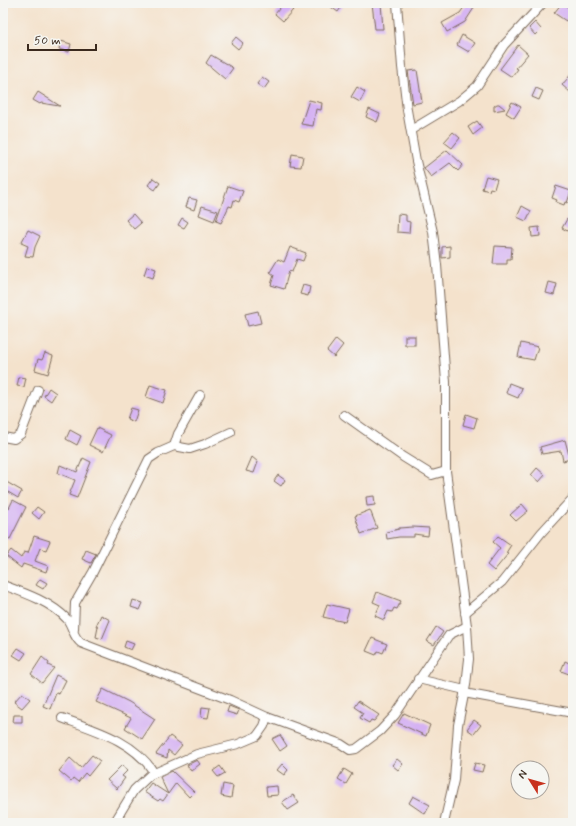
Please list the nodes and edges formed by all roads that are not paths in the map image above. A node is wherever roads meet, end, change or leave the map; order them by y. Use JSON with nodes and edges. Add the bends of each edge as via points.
{"nodes":[{"id":1,"x":397,"y":3,"type":"edge"},
{"id":2,"x":543,"y":3,"type":"edge"},
{"id":3,"x":411,"y":130,"type":"junction"},
{"id":4,"x":38,"y":390,"type":"dead end"},
{"id":5,"x":200,"y":396,"type":"dead end"},
{"id":6,"x":344,"y":415,"type":"dead end"},
{"id":7,"x":231,"y":432,"type":"dead end"},
{"id":8,"x":3,"y":437,"type":"edge"},
{"id":9,"x":174,"y":446,"type":"junction"},
{"id":10,"x":446,"y":471,"type":"junction"},
{"id":11,"x":573,"y":498,"type":"edge"},
{"id":12,"x":3,"y":585,"type":"edge"},
{"id":13,"x":465,"y":613,"type":"junction"},
{"id":14,"x":467,"y":626,"type":"junction"},
{"id":15,"x":74,"y":632,"type":"junction"},
{"id":16,"x":418,"y":679,"type":"junction"},
{"id":17,"x":465,"y":692,"type":"junction"},
{"id":18,"x":573,"y":713,"type":"edge"},
{"id":19,"x":267,"y":717,"type":"junction"},
{"id":20,"x":62,"y":718,"type":"dead end"},
{"id":21,"x":154,"y":773,"type":"junction"},
{"id":22,"x":114,"y":823,"type":"edge"},
{"id":23,"x":444,"y":823,"type":"edge"}],
"edges":[{"from":1,"to":3,"type":"street","via":[[402,67]]},
{"from":2,"to":3,"type":"street","via":[[504,45],[477,86],[459,101]]},
{"from":3,"to":10,"type":"street","via":[[432,225],[437,265],[445,349]]},
{"from":4,"to":8,"type":"street","via":[[21,434],[14,439]]},
{"from":5,"to":9,"type":"street"},
{"from":6,"to":10,"type":"street","via":[[432,475]]},
{"from":7,"to":9,"type":"street","via":[[190,449]]},
{"from":9,"to":15,"type":"street","via":[[149,460],[75,603]]},
{"from":10,"to":13,"type":"street"},
{"from":11,"to":13,"type":"street","via":[[502,582]]},
{"from":12,"to":15,"type":"street","via":[[58,610],[72,625]]},
{"from":13,"to":14,"type":"street"},
{"from":14,"to":16,"type":"street","via":[[449,635]]},
{"from":14,"to":17,"type":"street","via":[[469,659]]},
{"from":15,"to":19,"type":"street","via":[[81,643],[96,650],[230,700]]},
{"from":16,"to":17,"type":"street"},
{"from":16,"to":19,"type":"street","via":[[395,716],[356,749],[350,750],[341,744]]},
{"from":17,"to":18,"type":"street"},
{"from":17,"to":23,"type":"street","via":[[458,725],[454,780]]},
{"from":19,"to":21,"type":"street","via":[[258,736],[238,744],[197,754]]},
{"from":20,"to":21,"type":"street","via":[[112,737],[141,756]]},
{"from":21,"to":22,"type":"street","via":[[134,790]]}]}
